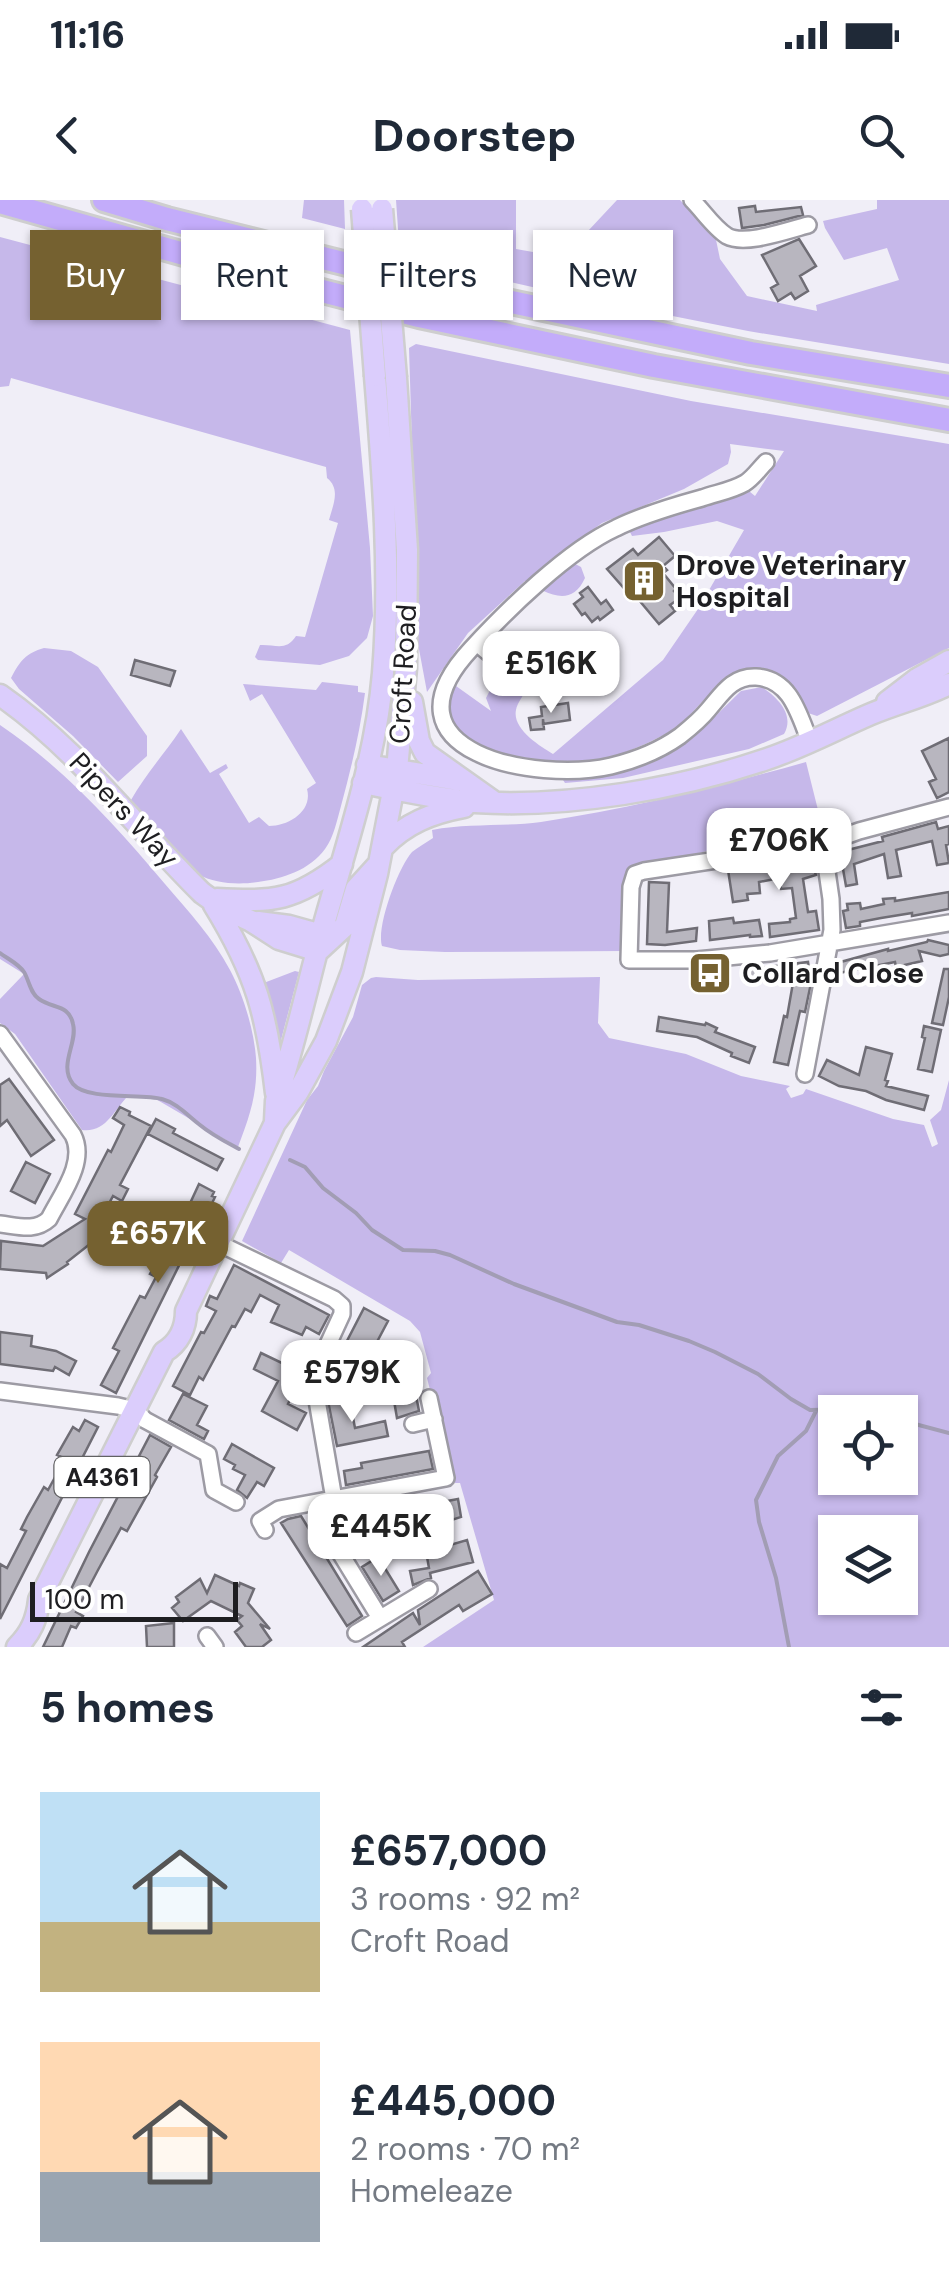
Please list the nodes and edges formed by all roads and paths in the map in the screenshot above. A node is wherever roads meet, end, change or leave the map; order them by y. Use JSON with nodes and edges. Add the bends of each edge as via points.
{"nodes":[{"id":1,"x":104,"y":200,"type":"edge"},
{"id":2,"x":692,"y":200,"type":"edge"},
{"id":3,"x":0,"y":202,"type":"edge"},
{"id":4,"x":372,"y":204,"type":"edge"},
{"id":5,"x":808,"y":225,"type":"dead end"},
{"id":6,"x":386,"y":377,"type":"junction"},
{"id":7,"x":949,"y":386,"type":"edge"},
{"id":8,"x":949,"y":420,"type":"edge"},
{"id":9,"x":766,"y":462,"type":"dead end"},
{"id":10,"x":476,"y":643,"type":"junction"},
{"id":11,"x":949,"y":661,"type":"edge"},
{"id":12,"x":546,"y":666,"type":"dead end"},
{"id":13,"x":406,"y":668,"type":"junction"},
{"id":14,"x":949,"y":684,"type":"edge"},
{"id":15,"x":0,"y":695,"type":"edge"},
{"id":16,"x":873,"y":713,"type":"junction"},
{"id":17,"x":810,"y":742,"type":"junction"},
{"id":18,"x":365,"y":774,"type":"junction"},
{"id":19,"x":396,"y":779,"type":"junction"},
{"id":20,"x":465,"y":781,"type":"junction"},
{"id":21,"x":494,"y":802,"type":"junction"},
{"id":22,"x":949,"y":807,"type":"edge"},
{"id":23,"x":823,"y":844,"type":"junction"},
{"id":24,"x":382,"y":854,"type":"junction"},
{"id":25,"x":342,"y":864,"type":"junction"},
{"id":26,"x":210,"y":899,"type":"junction"},
{"id":27,"x":949,"y":924,"type":"edge"},
{"id":28,"x":324,"y":941,"type":"junction"},
{"id":29,"x":831,"y":945,"type":"junction"},
{"id":30,"x":359,"y":946,"type":"junction"},
{"id":31,"x":0,"y":1034,"type":"edge"},
{"id":32,"x":805,"y":1074,"type":"dead end"},
{"id":33,"x":276,"y":1101,"type":"junction"},
{"id":34,"x":274,"y":1123,"type":"junction"},
{"id":35,"x":0,"y":1224,"type":"edge"},
{"id":36,"x":220,"y":1244,"type":"junction"},
{"id":37,"x":0,"y":1391,"type":"edge"},
{"id":38,"x":429,"y":1398,"type":"dead end"},
{"id":39,"x":135,"y":1410,"type":"junction"},
{"id":40,"x":434,"y":1419,"type":"junction"},
{"id":41,"x":413,"y":1424,"type":"dead end"},
{"id":42,"x":329,"y":1500,"type":"junction"},
{"id":43,"x":236,"y":1502,"type":"dead end"},
{"id":44,"x":265,"y":1530,"type":"dead end"},
{"id":45,"x":429,"y":1589,"type":"dead end"},
{"id":46,"x":380,"y":1618,"type":"junction"},
{"id":47,"x":356,"y":1633,"type":"dead end"},
{"id":48,"x":17,"y":1647,"type":"edge"}],
"edges":[{"from":1,"to":7,"type":"highway","via":[[431,285],[751,353]]},
{"from":2,"to":5,"type":"street","via":[[735,239]]},
{"from":3,"to":8,"type":"highway","via":[[420,316]]},
{"from":4,"to":6,"type":"main road","name":"Croft Road","number":"A4361","bridge":true},
{"from":6,"to":13,"type":"main road","name":"Croft Road","number":"A4361","via":[[408,550]]},
{"from":6,"to":18,"type":"main road","name":"Croft Road","number":"A4361","via":[[382,676]]},
{"from":9,"to":10,"type":"street","name":"Croft Road","via":[[733,489],[601,536]]},
{"from":10,"to":12,"type":"street","via":[[507,666]]},
{"from":10,"to":17,"type":"street","name":"Croft Road","via":[[450,675],[442,713],[454,739],[488,758],[558,771],[629,761],[668,744],[733,682],[753,677],[786,691]]},
{"from":11,"to":16,"type":"main road"},
{"from":13,"to":19,"type":"main road","name":"Croft Road","number":"A4361"},
{"from":13,"to":20,"type":"main road","via":[[422,748]]},
{"from":14,"to":16,"type":"main road"},
{"from":15,"to":26,"type":"main road","name":"Pipers Way","via":[[66,748]]},
{"from":16,"to":17,"type":"main road"},
{"from":17,"to":21,"type":"main road","via":[[654,788]]},
{"from":18,"to":19,"type":"main road"},
{"from":18,"to":25,"type":"main road","name":"Croft Road","number":"A4361"},
{"from":19,"to":20,"type":"main road"},
{"from":19,"to":21,"type":"main road","via":[[452,799]]},
{"from":19,"to":24,"type":"main road","name":"Croft Road","number":"A4361"},
{"from":20,"to":21,"type":"main road"},
{"from":21,"to":24,"type":"main road","via":[[433,814],[405,827]]},
{"from":22,"to":23,"type":"street"},
{"from":23,"to":29,"type":"street"},
{"from":23,"to":29,"type":"street","via":[[639,872],[631,887],[629,960],[715,959]]},
{"from":24,"to":28,"type":"main road","via":[[356,889],[346,925]]},
{"from":24,"to":30,"type":"main road","name":"Croft Road","number":"A4361"},
{"from":25,"to":26,"type":"main road","via":[[279,899]]},
{"from":25,"to":28,"type":"main road","name":"Croft Road","number":"A4361"},
{"from":26,"to":28,"type":"main road","name":"Pipers Way","via":[[251,921],[289,926]]},
{"from":26,"to":33,"type":"main road","via":[[260,998]]},
{"from":27,"to":29,"type":"street"},
{"from":28,"to":30,"type":"main road","name":"Pipers Way"},
{"from":28,"to":33,"type":"main road","name":"Croft Road","number":"A4361"},
{"from":29,"to":32,"type":"street"},
{"from":30,"to":34,"type":"main road","name":"Croft Road","number":"A4361","via":[[326,1041]]},
{"from":31,"to":35,"type":"street","via":[[78,1150],[43,1225]]},
{"from":33,"to":34,"type":"main road","name":"Croft Road","number":"A4361"},
{"from":34,"to":36,"type":"main road","name":"Croft Road","number":"A4361"},
{"from":36,"to":39,"type":"main road","name":"Croft Road","number":"A4361","via":[[186,1311],[169,1329]]},
{"from":36,"to":42,"type":"street","via":[[342,1306],[313,1377]]},
{"from":37,"to":39,"type":"street"},
{"from":38,"to":40,"type":"street"},
{"from":39,"to":43,"type":"street","via":[[208,1454],[214,1490]]},
{"from":39,"to":48,"type":"main road","name":"Croft Road","number":"A4361","via":[[16,1633]]},
{"from":40,"to":41,"type":"street"},
{"from":40,"to":42,"type":"street","via":[[446,1478]]},
{"from":42,"to":44,"type":"street","via":[[276,1510],[260,1520]]},
{"from":42,"to":46,"type":"street","via":[[328,1533]]},
{"from":45,"to":46,"type":"street"},
{"from":46,"to":47,"type":"street"}]}
